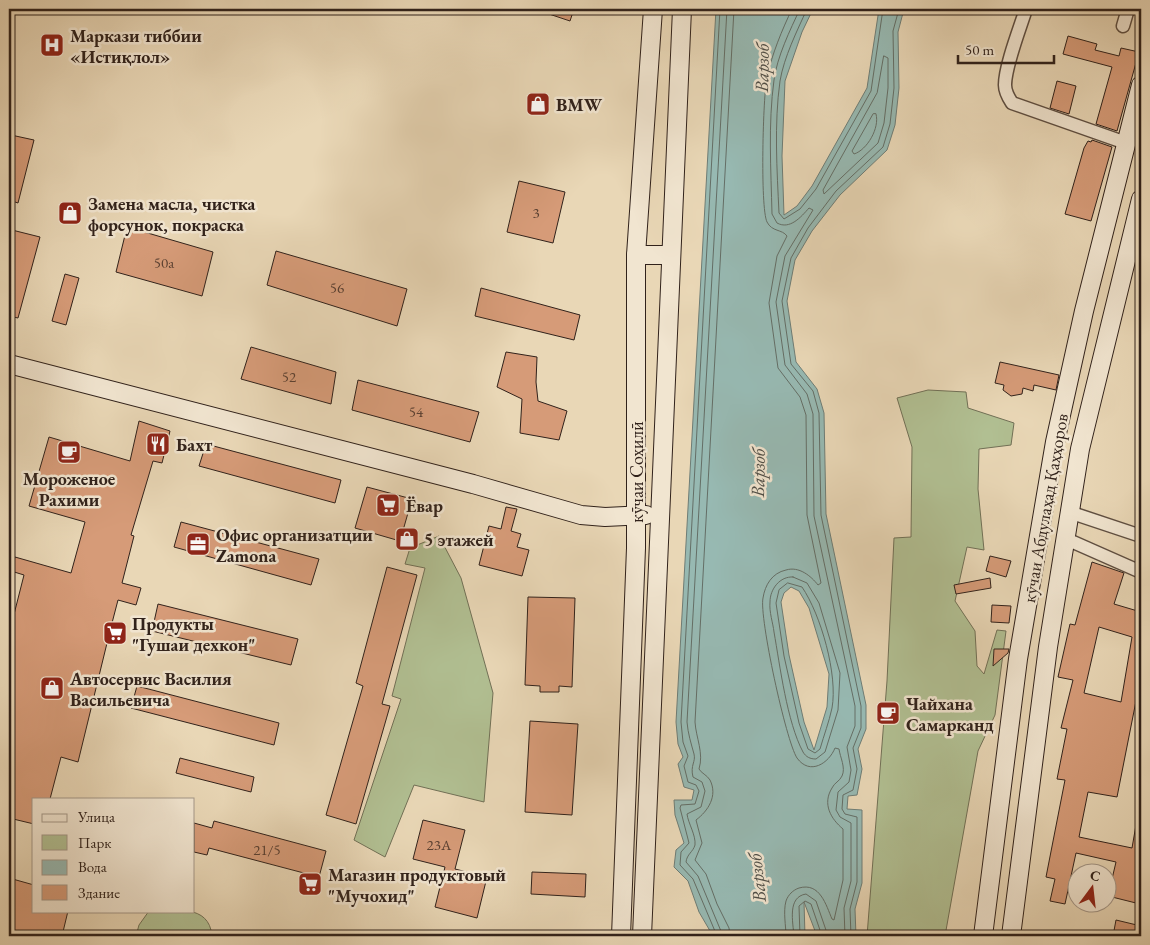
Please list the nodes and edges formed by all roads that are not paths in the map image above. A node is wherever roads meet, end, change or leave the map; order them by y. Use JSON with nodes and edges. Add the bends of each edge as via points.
{"nodes":[{"id":1,"x":653,"y":9,"type":"edge"},
{"id":2,"x":682,"y":9,"type":"edge"},
{"id":3,"x":1026,"y":9,"type":"edge"},
{"id":4,"x":1128,"y":9,"type":"edge"},
{"id":5,"x":1123,"y":26,"type":"dead end"},
{"id":6,"x":1141,"y":85,"type":"edge"},
{"id":7,"x":1126,"y":144,"type":"junction"},
{"id":8,"x":1141,"y":199,"type":"edge"},
{"id":9,"x":636,"y":255,"type":"junction"},
{"id":10,"x":670,"y":255,"type":"junction"},
{"id":11,"x":9,"y":364,"type":"edge"},
{"id":12,"x":1069,"y":512,"type":"junction"},
{"id":13,"x":659,"y":513,"type":"junction"},
{"id":14,"x":635,"y":516,"type":"junction"},
{"id":15,"x":1141,"y":536,"type":"edge"},
{"id":16,"x":1064,"y":538,"type":"junction"},
{"id":17,"x":1141,"y":572,"type":"edge"},
{"id":18,"x":621,"y":936,"type":"edge"},
{"id":19,"x":642,"y":936,"type":"edge"},
{"id":20,"x":983,"y":936,"type":"edge"},
{"id":21,"x":1011,"y":936,"type":"edge"}],
"edges":[{"from":1,"to":9,"type":"main road","name":"кӯчаи Соҳилӣ"},
{"from":2,"to":10,"type":"main road"},
{"from":3,"to":7,"type":"street","via":[[1005,85],[1012,103]]},
{"from":4,"to":5,"type":"street"},
{"from":6,"to":7,"type":"main road","name":"кӯчаи Абдулаҳад Қаҳҳоров"},
{"from":7,"to":20,"type":"main road","name":"кӯчаи Абдулаҳад Қаҳҳоров","via":[[1053,451],[1018,659]]},
{"from":8,"to":12,"type":"main road","name":"кӯчаи Абдулаҳад Қаҳҳоров","via":[[1080,449]]},
{"from":9,"to":10,"type":"main road"},
{"from":9,"to":14,"type":"main road","name":"кӯчаи Соҳилӣ"},
{"from":10,"to":13,"type":"main road"},
{"from":11,"to":14,"type":"main road","via":[[473,484],[581,516]]},
{"from":12,"to":15,"type":"street"},
{"from":12,"to":16,"type":"main road","name":"кӯчаи Абдулаҳад Қаҳҳоров"},
{"from":13,"to":14,"type":"main road"},
{"from":13,"to":19,"type":"main road"},
{"from":14,"to":18,"type":"main road","name":"кӯчаи Соҳилӣ"},
{"from":16,"to":17,"type":"street"},
{"from":16,"to":21,"type":"main road","name":"кӯчаи Абдулаҳад Қаҳҳоров"}]}
